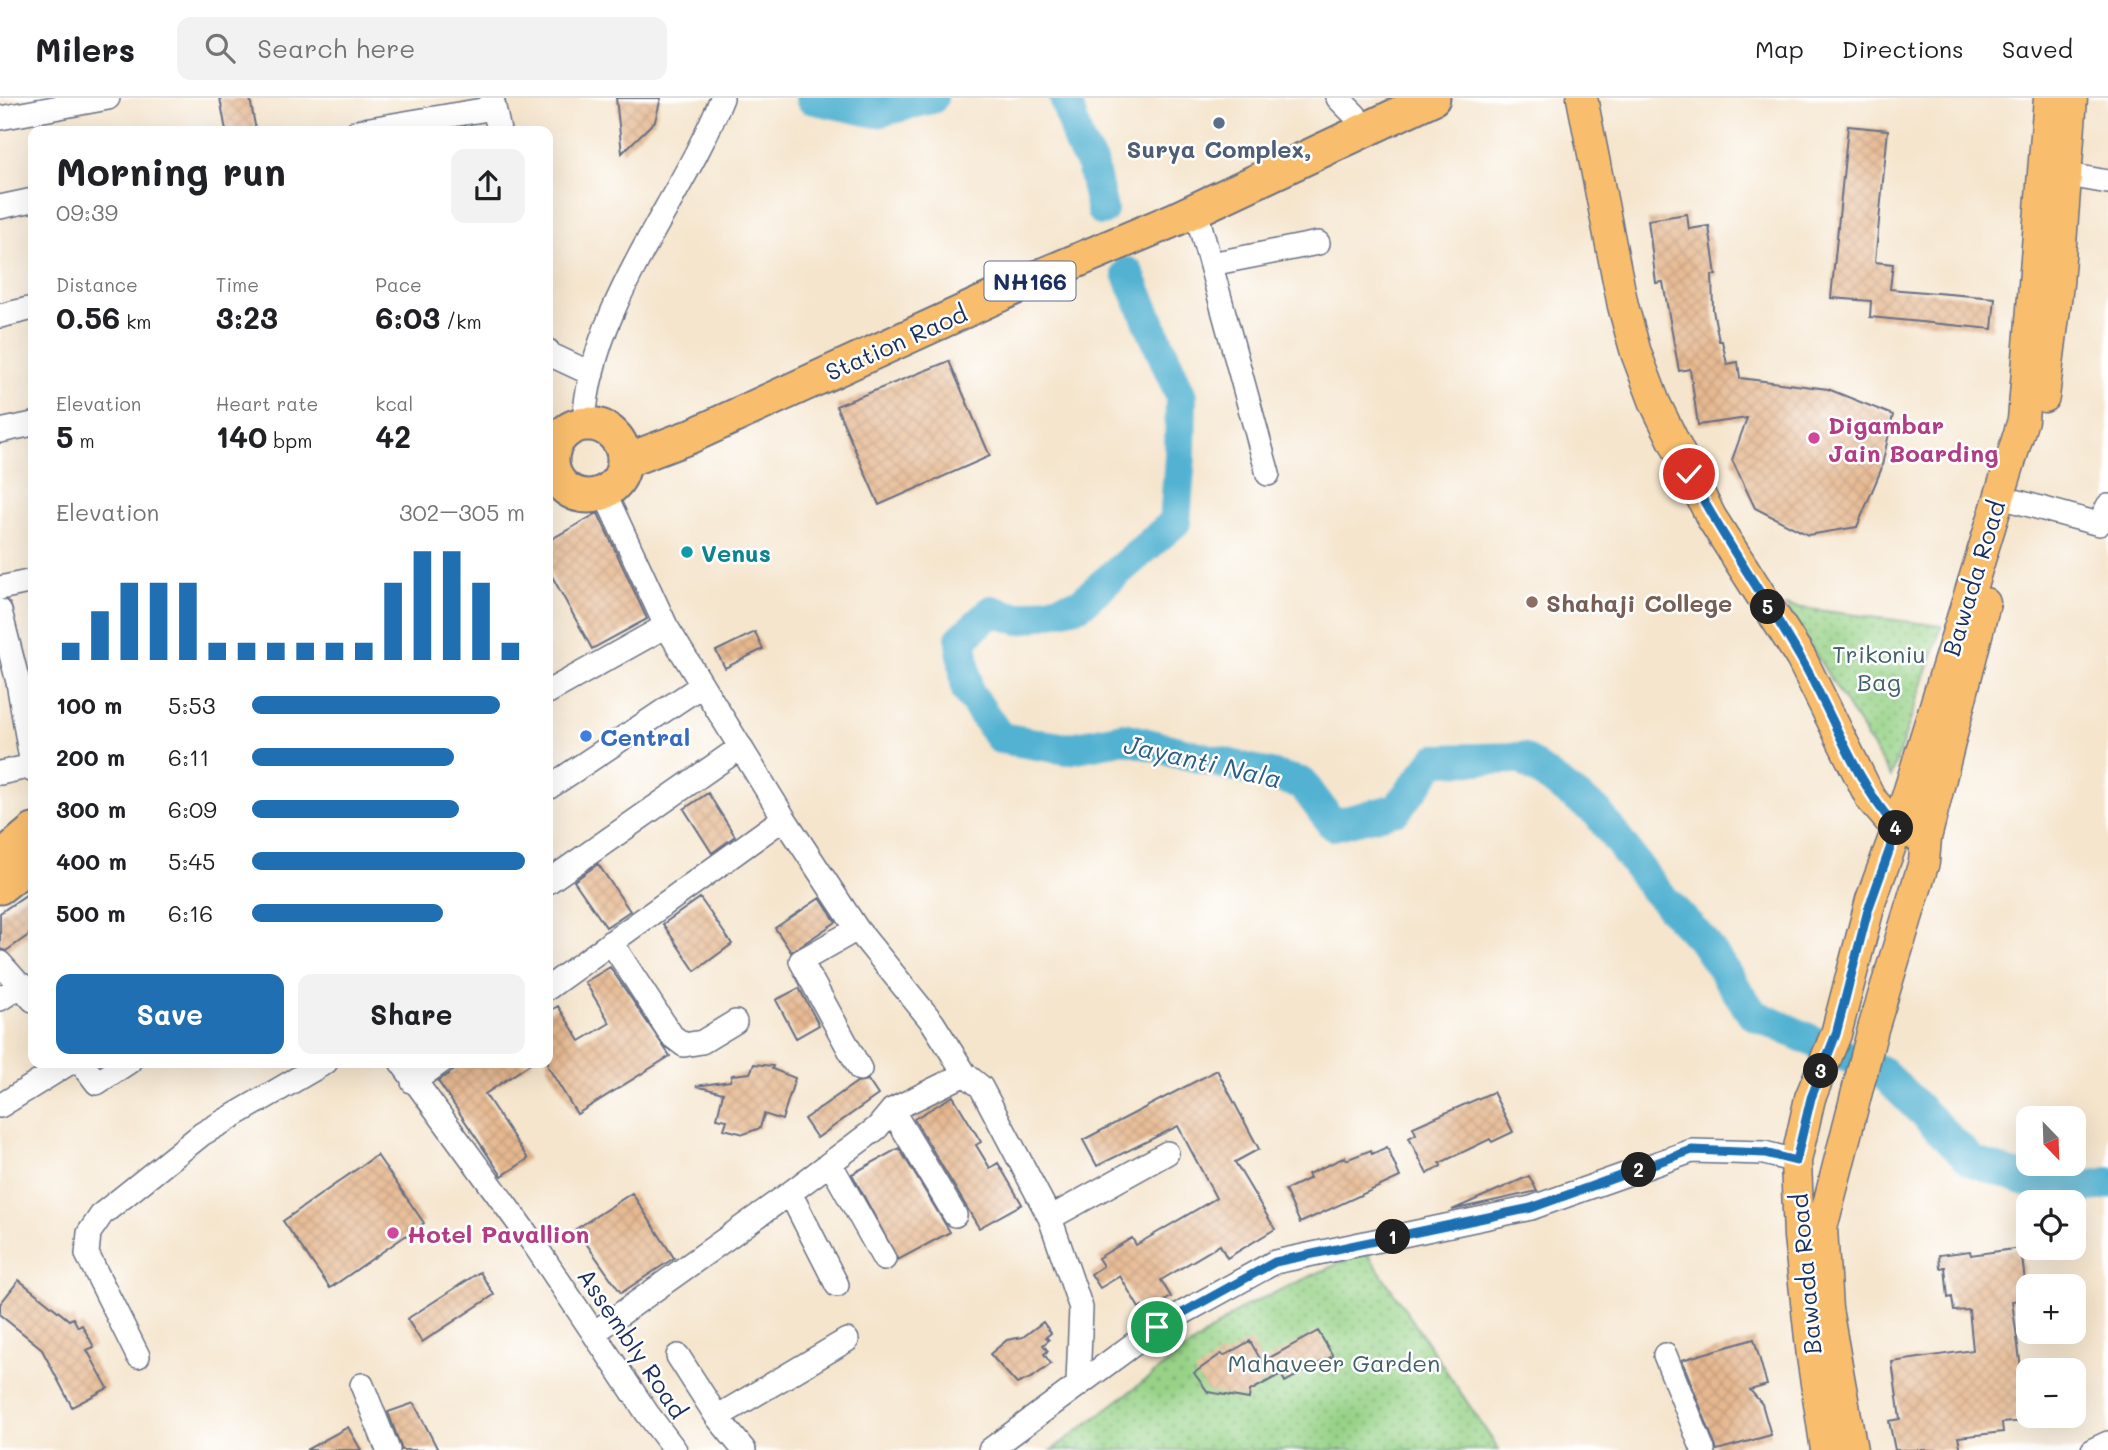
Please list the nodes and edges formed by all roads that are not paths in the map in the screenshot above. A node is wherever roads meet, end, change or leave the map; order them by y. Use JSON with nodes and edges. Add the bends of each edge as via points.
{"nodes":[{"id":1,"x":108,"y":98,"type":"edge"},
{"id":2,"x":722,"y":98,"type":"edge"},
{"id":3,"x":1392,"y":98,"type":"edge"},
{"id":4,"x":1433,"y":98,"type":"edge"},
{"id":5,"x":1583,"y":98,"type":"edge"},
{"id":6,"x":2072,"y":98,"type":"edge"},
{"id":7,"x":493,"y":103,"type":"edge"},
{"id":8,"x":1347,"y":106,"type":"edge"},
{"id":9,"x":0,"y":118,"type":"edge"},
{"id":10,"x":2056,"y":118,"type":"edge"},
{"id":11,"x":382,"y":126,"type":"edge"},
{"id":12,"x":498,"y":126,"type":"edge"},
{"id":13,"x":2068,"y":175,"type":"junction"},
{"id":14,"x":2108,"y":182,"type":"edge"},
{"id":15,"x":28,"y":201,"type":"edge"},
{"id":16,"x":0,"y":207,"type":"edge"},
{"id":17,"x":1196,"y":211,"type":"junction"},
{"id":18,"x":1318,"y":243,"type":"dead end"},
{"id":19,"x":1211,"y":264,"type":"junction"},
{"id":20,"x":28,"y":309,"type":"edge"},
{"id":21,"x":0,"y":316,"type":"edge"},
{"id":22,"x":553,"y":356,"type":"edge"},
{"id":23,"x":592,"y":374,"type":"junction"},
{"id":24,"x":583,"y":423,"type":"junction"},
{"id":25,"x":28,"y":425,"type":"edge"},
{"id":26,"x":0,"y":431,"type":"edge"},
{"id":27,"x":623,"y":454,"type":"junction"},
{"id":28,"x":1268,"y":474,"type":"dead end"},
{"id":29,"x":554,"y":481,"type":"edge"},
{"id":30,"x":604,"y":492,"type":"junction"},
{"id":31,"x":2015,"y":501,"type":"junction"},
{"id":32,"x":2108,"y":506,"type":"edge"},
{"id":33,"x":28,"y":582,"type":"edge"},
{"id":34,"x":0,"y":588,"type":"edge"},
{"id":35,"x":0,"y":611,"type":"edge"},
{"id":36,"x":666,"y":626,"type":"junction"},
{"id":37,"x":17,"y":682,"type":"edge"},
{"id":38,"x":701,"y":686,"type":"junction"},
{"id":39,"x":553,"y":689,"type":"edge"},
{"id":40,"x":28,"y":742,"type":"edge"},
{"id":41,"x":741,"y":747,"type":"junction"},
{"id":42,"x":28,"y":770,"type":"edge"},
{"id":43,"x":0,"y":773,"type":"edge"},
{"id":44,"x":553,"y":785,"type":"edge"},
{"id":45,"x":784,"y":818,"type":"junction"},
{"id":46,"x":1897,"y":829,"type":"junction"},
{"id":47,"x":28,"y":835,"type":"edge"},
{"id":48,"x":1926,"y":838,"type":"junction"},
{"id":49,"x":0,"y":859,"type":"edge"},
{"id":50,"x":28,"y":865,"type":"edge"},
{"id":51,"x":553,"y":878,"type":"edge"},
{"id":52,"x":0,"y":887,"type":"edge"},
{"id":53,"x":857,"y":929,"type":"junction"},
{"id":54,"x":611,"y":942,"type":"junction"},
{"id":55,"x":0,"y":963,"type":"edge"},
{"id":56,"x":553,"y":984,"type":"edge"},
{"id":57,"x":27,"y":993,"type":"edge"},
{"id":58,"x":0,"y":999,"type":"edge"},
{"id":59,"x":735,"y":1022,"type":"dead end"},
{"id":60,"x":61,"y":1068,"type":"edge"},
{"id":61,"x":86,"y":1068,"type":"edge"},
{"id":62,"x":120,"y":1068,"type":"edge"},
{"id":63,"x":316,"y":1068,"type":"edge"},
{"id":64,"x":860,"y":1069,"type":"dead end"},
{"id":65,"x":407,"y":1072,"type":"edge"},
{"id":66,"x":965,"y":1074,"type":"junction"},
{"id":67,"x":0,"y":1106,"type":"edge"},
{"id":68,"x":892,"y":1110,"type":"junction"},
{"id":69,"x":1167,"y":1153,"type":"dead end"},
{"id":70,"x":1796,"y":1161,"type":"junction"},
{"id":71,"x":830,"y":1163,"type":"junction"},
{"id":72,"x":790,"y":1193,"type":"junction"},
{"id":73,"x":955,"y":1215,"type":"dead end"},
{"id":74,"x":1050,"y":1218,"type":"junction"},
{"id":75,"x":884,"y":1259,"type":"dead end"},
{"id":76,"x":837,"y":1285,"type":"dead end"},
{"id":77,"x":594,"y":1334,"type":"junction"},
{"id":78,"x":847,"y":1340,"type":"dead end"},
{"id":79,"x":1665,"y":1355,"type":"dead end"},
{"id":80,"x":138,"y":1356,"type":"dead end"},
{"id":81,"x":678,"y":1356,"type":"dead end"},
{"id":82,"x":1078,"y":1383,"type":"junction"},
{"id":83,"x":362,"y":1385,"type":"dead end"},
{"id":84,"x":717,"y":1417,"type":"junction"},
{"id":85,"x":2108,"y":1443,"type":"edge"},
{"id":86,"x":387,"y":1450,"type":"edge"},
{"id":87,"x":675,"y":1450,"type":"edge"},
{"id":88,"x":744,"y":1450,"type":"edge"},
{"id":89,"x":990,"y":1450,"type":"edge"},
{"id":90,"x":1703,"y":1450,"type":"edge"},
{"id":91,"x":1826,"y":1450,"type":"edge"},
{"id":92,"x":1852,"y":1450,"type":"edge"},
{"id":93,"x":2093,"y":1450,"type":"edge"}],
"edges":[{"from":1,"to":9,"type":"street"},
{"from":2,"to":23,"type":"street","via":[[664,216],[631,270]]},
{"from":3,"to":8,"type":"highway","number":"NH166"},
{"from":4,"to":17,"type":"highway","name":"Station Raod","number":"NH166"},
{"from":5,"to":46,"type":"main road","via":[[1623,306],[1655,403],[1711,517],[1801,659],[1871,799]]},
{"from":6,"to":10,"type":"main road","name":"Bawada Road"},
{"from":7,"to":11,"type":"street"},
{"from":7,"to":12,"type":"street"},
{"from":8,"to":27,"type":"highway","number":"NH166"},
{"from":10,"to":13,"type":"main road","name":"Bawada Road"},
{"from":10,"to":46,"type":"main road","name":"Bawada Road","via":[[2023,420]]},
{"from":13,"to":14,"type":"street"},
{"from":13,"to":31,"type":"main road","name":"Bawada Road","via":[[2041,418]]},
{"from":15,"to":16,"type":"street"},
{"from":17,"to":19,"type":"street"},
{"from":17,"to":27,"type":"highway","name":"Station Raod","number":"NH166","via":[[689,437]]},
{"from":18,"to":19,"type":"street"},
{"from":19,"to":28,"type":"street"},
{"from":20,"to":21,"type":"street"},
{"from":22,"to":23,"type":"street"},
{"from":23,"to":24,"type":"street"},
{"from":24,"to":27,"type":"highway","via":[[611,431]]},
{"from":24,"to":29,"type":"highway","via":[[566,430],[554,446]]},
{"from":25,"to":26,"type":"street"},
{"from":27,"to":30,"type":"highway","via":[[616,483]]},
{"from":29,"to":30,"type":"highway","via":[[583,496]]},
{"from":30,"to":36,"type":"street"},
{"from":31,"to":32,"type":"street","via":[[2099,524]]},
{"from":31,"to":48,"type":"main road","name":"Bawada Road"},
{"from":33,"to":34,"type":"street"},
{"from":35,"to":37,"type":"street"},
{"from":36,"to":38,"type":"street"},
{"from":36,"to":39,"type":"street"},
{"from":37,"to":40,"type":"street"},
{"from":38,"to":41,"type":"street"},
{"from":38,"to":44,"type":"street"},
{"from":41,"to":45,"type":"street"},
{"from":41,"to":51,"type":"street"},
{"from":42,"to":43,"type":"street"},
{"from":45,"to":53,"type":"street"},
{"from":45,"to":54,"type":"street"},
{"from":46,"to":48,"type":"main road"},
{"from":46,"to":70,"type":"main road","name":"Bawada Road","via":[[1871,900]]},
{"from":47,"to":49,"type":"highway"},
{"from":48,"to":92,"type":"main road","name":"Bawada Road","via":[[1924,862],[1856,1091],[1822,1228],[1827,1309]]},
{"from":50,"to":52,"type":"highway"},
{"from":53,"to":64,"type":"street","via":[[801,961]]},
{"from":53,"to":66,"type":"street","via":[[933,1023]]},
{"from":54,"to":56,"type":"street"},
{"from":54,"to":59,"type":"street","via":[[672,1036],[684,1045],[702,1042]]},
{"from":55,"to":57,"type":"street"},
{"from":57,"to":58,"type":"street"},
{"from":60,"to":67,"type":"street"},
{"from":61,"to":62,"type":"street","via":[[97,1083]]},
{"from":63,"to":80,"type":"street","via":[[202,1134],[102,1214],[89,1233],[87,1254]]},
{"from":65,"to":77,"type":"street","name":"Assembly Road"},
{"from":66,"to":68,"type":"street"},
{"from":66,"to":74,"type":"street","via":[[981,1087]]},
{"from":68,"to":71,"type":"street","via":[[877,1128]]},
{"from":68,"to":73,"type":"street"},
{"from":69,"to":74,"type":"street"},
{"from":70,"to":82,"type":"street","via":[[1765,1153],[1692,1150],[1531,1208],[1275,1262],[1157,1327]]},
{"from":70,"to":91,"type":"main road","name":"Bawada Road","via":[[1799,1237]]},
{"from":71,"to":72,"type":"street"},
{"from":71,"to":75,"type":"street"},
{"from":72,"to":76,"type":"street"},
{"from":72,"to":77,"type":"street"},
{"from":74,"to":82,"type":"street","via":[[1081,1308]]},
{"from":77,"to":87,"type":"street","name":"Assembly Road"},
{"from":78,"to":84,"type":"street"},
{"from":79,"to":90,"type":"street"},
{"from":81,"to":84,"type":"street"},
{"from":82,"to":89,"type":"street"},
{"from":83,"to":86,"type":"street"},
{"from":84,"to":88,"type":"street"},
{"from":85,"to":93,"type":"street"}]}
